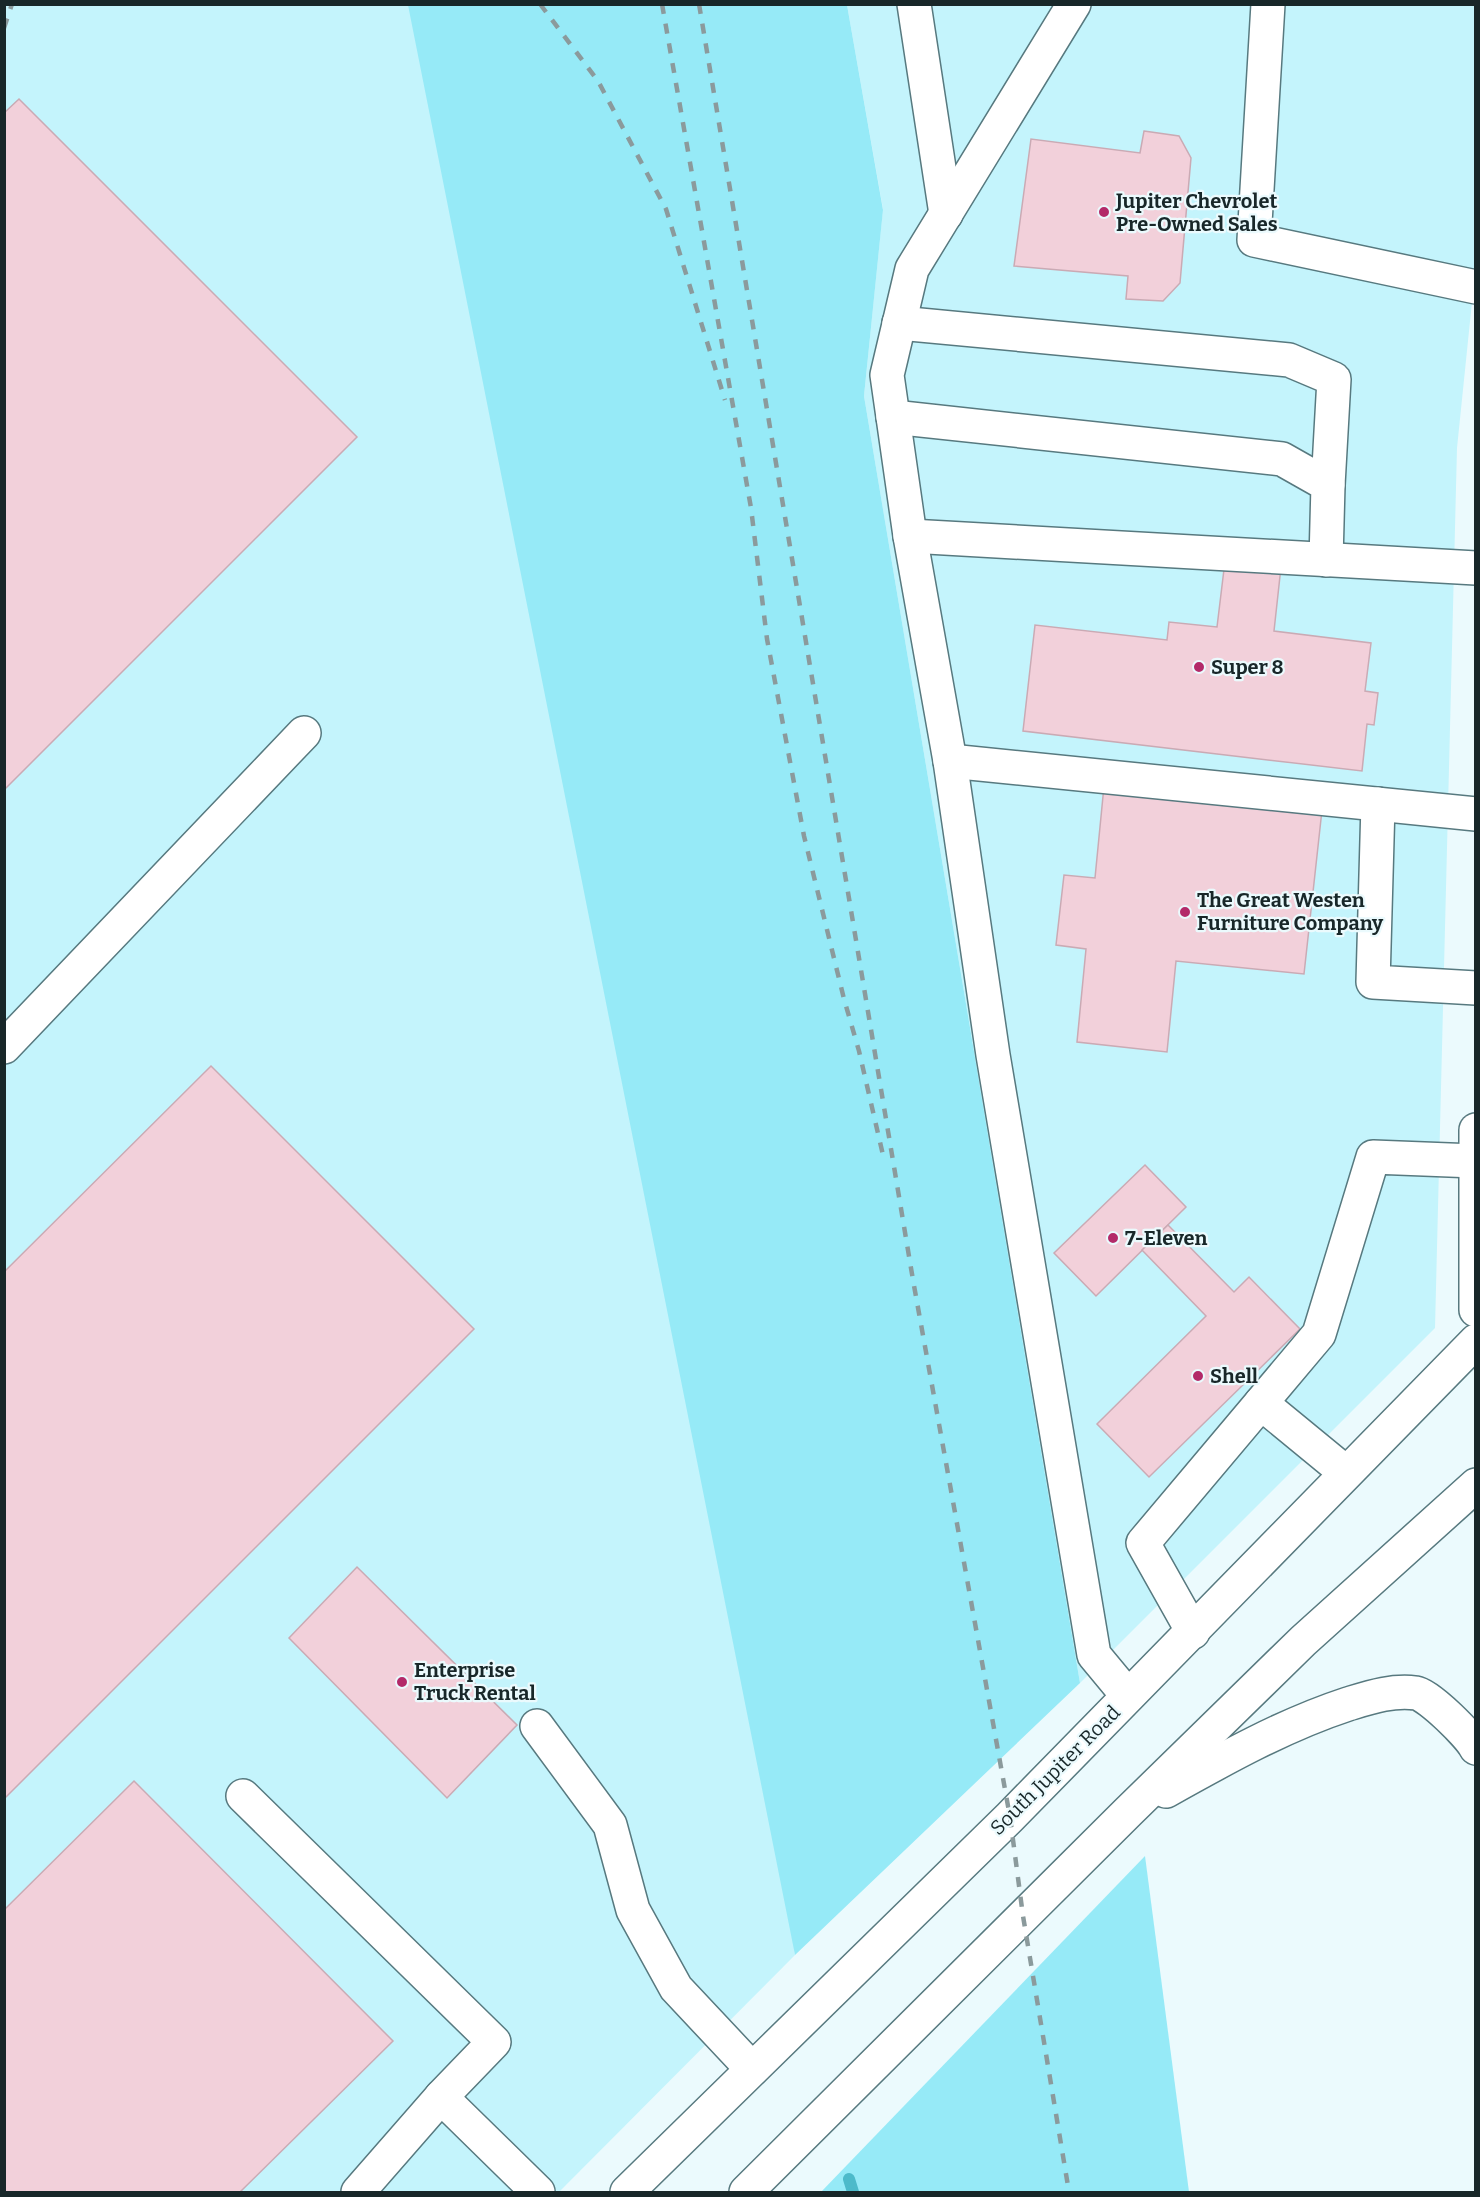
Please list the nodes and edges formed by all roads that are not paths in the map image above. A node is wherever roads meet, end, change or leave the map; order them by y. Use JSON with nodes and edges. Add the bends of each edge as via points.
{"nodes":[{"id":1,"x":914,"y":4,"type":"edge"},
{"id":2,"x":1074,"y":4,"type":"edge"},
{"id":3,"x":1268,"y":4,"type":"edge"},
{"id":4,"x":946,"y":214,"type":"junction"},
{"id":5,"x":1476,"y":287,"type":"edge"},
{"id":6,"x":899,"y":323,"type":"junction"},
{"id":7,"x":893,"y":417,"type":"junction"},
{"id":8,"x":1328,"y":485,"type":"junction"},
{"id":9,"x":910,"y":536,"type":"junction"},
{"id":10,"x":1326,"y":560,"type":"junction"},
{"id":11,"x":1476,"y":568,"type":"edge"},
{"id":12,"x":304,"y":734,"type":"dead end"},
{"id":13,"x":950,"y":761,"type":"junction"},
{"id":14,"x":1378,"y":804,"type":"junction"},
{"id":15,"x":1476,"y":814,"type":"edge"},
{"id":16,"x":1476,"y":988,"type":"edge"},
{"id":17,"x":4,"y":1047,"type":"edge"},
{"id":18,"x":1476,"y":1130,"type":"edge"},
{"id":19,"x":1475,"y":1161,"type":"edge"},
{"id":20,"x":1476,"y":1310,"type":"edge"},
{"id":21,"x":1476,"y":1341,"type":"edge"},
{"id":22,"x":1261,"y":1403,"type":"junction"},
{"id":23,"x":1345,"y":1472,"type":"junction"},
{"id":24,"x":1476,"y":1485,"type":"edge"},
{"id":25,"x":1193,"y":1632,"type":"junction"},
{"id":26,"x":1128,"y":1696,"type":"junction"},
{"id":27,"x":537,"y":1726,"type":"dead end"},
{"id":28,"x":1476,"y":1748,"type":"edge"},
{"id":29,"x":243,"y":1796,"type":"dead end"},
{"id":30,"x":1128,"y":1812,"type":"junction"},
{"id":31,"x":752,"y":2069,"type":"junction"},
{"id":32,"x":441,"y":2097,"type":"junction"},
{"id":33,"x":358,"y":2193,"type":"edge"},
{"id":34,"x":538,"y":2193,"type":"edge"},
{"id":35,"x":627,"y":2193,"type":"edge"},
{"id":36,"x":746,"y":2193,"type":"edge"}],
"edges":[{"from":1,"to":4,"type":"main road"},
{"from":2,"to":4,"type":"main road"},
{"from":3,"to":5,"type":"main road","via":[[1254,240]]},
{"from":4,"to":6,"type":"main road","via":[[912,269]]},
{"from":6,"to":7,"type":"main road","via":[[887,375]]},
{"from":6,"to":8,"type":"main road","via":[[1289,360],[1334,379]]},
{"from":7,"to":8,"type":"main road","via":[[1282,459]]},
{"from":7,"to":9,"type":"main road"},
{"from":8,"to":10,"type":"main road"},
{"from":9,"to":10,"type":"main road"},
{"from":9,"to":13,"type":"main road"},
{"from":10,"to":11,"type":"main road"},
{"from":12,"to":17,"type":"main road"},
{"from":13,"to":14,"type":"main road"},
{"from":13,"to":26,"type":"main road","via":[[993,1056],[1094,1655]]},
{"from":14,"to":15,"type":"main road"},
{"from":14,"to":16,"type":"main road","via":[[1372,982]]},
{"from":18,"to":19,"type":"main road"},
{"from":19,"to":20,"type":"main road"},
{"from":19,"to":22,"type":"main road","via":[[1373,1157],[1319,1334]]},
{"from":21,"to":23,"type":"main road","name":"South Jupiter Road"},
{"from":22,"to":23,"type":"main road"},
{"from":22,"to":25,"type":"main road","via":[[1143,1543]]},
{"from":23,"to":25,"type":"main road","name":"South Jupiter Road"},
{"from":24,"to":30,"type":"main road","via":[[1303,1641]]},
{"from":25,"to":26,"type":"main road","name":"South Jupiter Road"},
{"from":26,"to":31,"type":"main road","name":"South Jupiter Road"},
{"from":27,"to":31,"type":"main road","via":[[610,1825],[633,1910],[676,1988]]},
{"from":28,"to":30,"type":"main road","via":[[1419,1693],[1384,1693],[1320,1713],[1252,1744]]},
{"from":29,"to":32,"type":"main road","via":[[494,2042]]},
{"from":30,"to":36,"type":"main road"},
{"from":31,"to":35,"type":"main road","name":"South Jupiter Road"},
{"from":32,"to":33,"type":"main road"},
{"from":32,"to":34,"type":"main road"}]}
